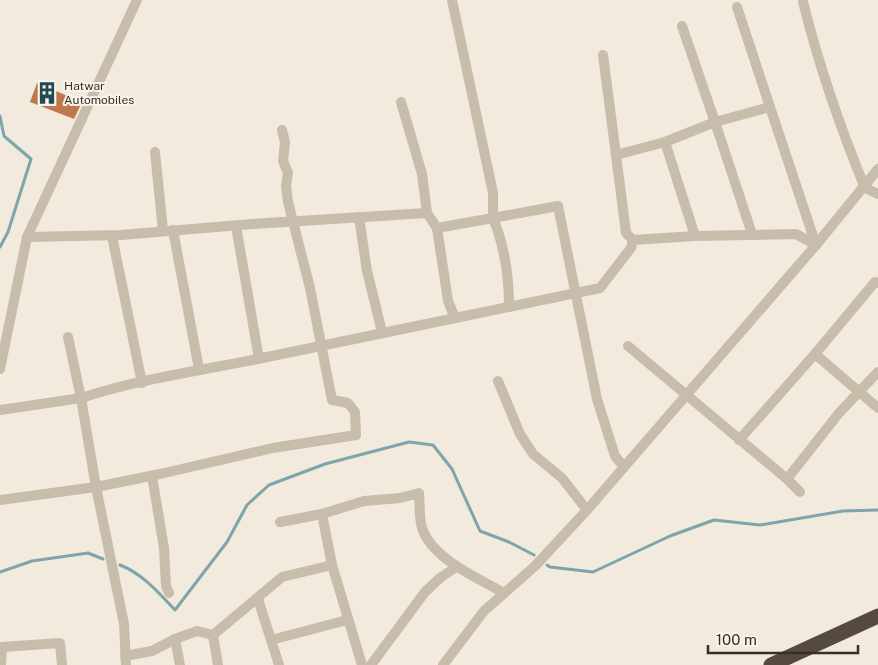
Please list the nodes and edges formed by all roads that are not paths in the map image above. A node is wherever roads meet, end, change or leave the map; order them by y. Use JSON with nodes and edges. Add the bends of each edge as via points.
{"nodes":[{"id":1,"x":137,"y":0,"type":"edge"},
{"id":2,"x":452,"y":0,"type":"edge"},
{"id":3,"x":803,"y":2,"type":"dead end"},
{"id":4,"x":737,"y":7,"type":"dead end"},
{"id":5,"x":682,"y":26,"type":"dead end"},
{"id":6,"x":603,"y":55,"type":"dead end"},
{"id":7,"x":401,"y":102,"type":"dead end"},
{"id":8,"x":770,"y":107,"type":"junction"},
{"id":9,"x":715,"y":122,"type":"junction"},
{"id":10,"x":282,"y":130,"type":"dead end"},
{"id":11,"x":665,"y":142,"type":"junction"},
{"id":12,"x":155,"y":152,"type":"dead end"},
{"id":13,"x":616,"y":155,"type":"junction"},
{"id":14,"x":878,"y":169,"type":"edge"},
{"id":15,"x":865,"y":188,"type":"junction"},
{"id":16,"x":878,"y":194,"type":"edge"},
{"id":17,"x":426,"y":213,"type":"junction"},
{"id":18,"x":359,"y":217,"type":"junction"},
{"id":19,"x":493,"y":218,"type":"junction"},
{"id":20,"x":293,"y":222,"type":"junction"},
{"id":21,"x":236,"y":226,"type":"junction"},
{"id":22,"x":436,"y":228,"type":"junction"},
{"id":23,"x":168,"y":230,"type":"junction"},
{"id":24,"x":752,"y":234,"type":"junction"},
{"id":25,"x":112,"y":236,"type":"junction"},
{"id":26,"x":695,"y":236,"type":"junction"},
{"id":27,"x":27,"y":237,"type":"junction"},
{"id":28,"x":633,"y":240,"type":"junction"},
{"id":29,"x":816,"y":245,"type":"junction"},
{"id":30,"x":878,"y":283,"type":"edge"},
{"id":31,"x":574,"y":293,"type":"junction"},
{"id":32,"x":509,"y":307,"type":"junction"},
{"id":33,"x":454,"y":318,"type":"junction"},
{"id":34,"x":382,"y":332,"type":"junction"},
{"id":35,"x":68,"y":337,"type":"dead end"},
{"id":36,"x":320,"y":346,"type":"junction"},
{"id":37,"x":628,"y":346,"type":"dead end"},
{"id":38,"x":815,"y":354,"type":"junction"},
{"id":39,"x":259,"y":359,"type":"junction"},
{"id":40,"x":0,"y":368,"type":"edge"},
{"id":41,"x":199,"y":368,"type":"junction"},
{"id":42,"x":878,"y":372,"type":"edge"},
{"id":43,"x":498,"y":382,"type":"dead end"},
{"id":44,"x":142,"y":383,"type":"junction"},
{"id":45,"x":860,"y":393,"type":"junction"},
{"id":46,"x":687,"y":395,"type":"junction"},
{"id":47,"x":81,"y":398,"type":"junction"},
{"id":48,"x":878,"y":408,"type":"edge"},
{"id":49,"x":0,"y":410,"type":"edge"},
{"id":50,"x":740,"y":440,"type":"junction"},
{"id":51,"x":624,"y":467,"type":"junction"},
{"id":52,"x":152,"y":476,"type":"junction"},
{"id":53,"x":787,"y":479,"type":"junction"},
{"id":54,"x":96,"y":487,"type":"junction"},
{"id":55,"x":800,"y":492,"type":"dead end"},
{"id":56,"x":0,"y":500,"type":"edge"},
{"id":57,"x":587,"y":510,"type":"junction"},
{"id":58,"x":322,"y":514,"type":"junction"},
{"id":59,"x":280,"y":522,"type":"dead end"},
{"id":60,"x":332,"y":565,"type":"junction"},
{"id":61,"x":456,"y":567,"type":"junction"},
{"id":62,"x":169,"y":593,"type":"dead end"},
{"id":63,"x":504,"y":593,"type":"junction"},
{"id":64,"x":258,"y":599,"type":"junction"},
{"id":65,"x":878,"y":616,"type":"edge"},
{"id":66,"x":347,"y":620,"type":"junction"},
{"id":67,"x":213,"y":635,"type":"junction"},
{"id":68,"x":175,"y":639,"type":"junction"},
{"id":69,"x":271,"y":640,"type":"junction"},
{"id":70,"x":125,"y":660,"type":"edge"},
{"id":71,"x":1,"y":665,"type":"edge"},
{"id":72,"x":62,"y":665,"type":"edge"},
{"id":73,"x":180,"y":665,"type":"edge"},
{"id":74,"x":218,"y":665,"type":"edge"},
{"id":75,"x":279,"y":665,"type":"edge"},
{"id":76,"x":362,"y":665,"type":"edge"},
{"id":77,"x":371,"y":665,"type":"edge"},
{"id":78,"x":443,"y":665,"type":"edge"},
{"id":79,"x":770,"y":665,"type":"edge"}],
"edges":[{"from":1,"to":27,"type":"street"},
{"from":2,"to":19,"type":"street","via":[[493,193]]},
{"from":3,"to":15,"type":"street","via":[[830,96]]},
{"from":4,"to":8,"type":"street"},
{"from":5,"to":9,"type":"street"},
{"from":6,"to":13,"type":"street"},
{"from":7,"to":17,"type":"street","via":[[422,174]]},
{"from":8,"to":9,"type":"street"},
{"from":8,"to":29,"type":"street"},
{"from":9,"to":11,"type":"street"},
{"from":9,"to":24,"type":"street"},
{"from":10,"to":20,"type":"street","via":[[285,142],[283,161],[288,172],[286,186]]},
{"from":11,"to":13,"type":"street"},
{"from":11,"to":26,"type":"street"},
{"from":12,"to":23,"type":"street"},
{"from":13,"to":28,"type":"street","via":[[626,233]]},
{"from":14,"to":15,"type":"street"},
{"from":15,"to":16,"type":"street"},
{"from":15,"to":29,"type":"street"},
{"from":17,"to":18,"type":"street"},
{"from":17,"to":22,"type":"street"},
{"from":18,"to":20,"type":"street"},
{"from":18,"to":34,"type":"street","via":[[367,271]]},
{"from":19,"to":22,"type":"street"},
{"from":19,"to":31,"type":"street","via":[[558,206]]},
{"from":19,"to":32,"type":"street","via":[[502,240],[509,276]]},
{"from":20,"to":21,"type":"street"},
{"from":20,"to":36,"type":"street"},
{"from":21,"to":23,"type":"street"},
{"from":21,"to":39,"type":"street"},
{"from":22,"to":33,"type":"street","via":[[448,301]]},
{"from":23,"to":25,"type":"street"},
{"from":23,"to":41,"type":"street"},
{"from":24,"to":26,"type":"street"},
{"from":24,"to":29,"type":"street","via":[[796,234]]},
{"from":25,"to":27,"type":"street"},
{"from":25,"to":44,"type":"street"},
{"from":26,"to":28,"type":"street"},
{"from":27,"to":40,"type":"street"},
{"from":28,"to":31,"type":"street","via":[[631,248],[600,288]]},
{"from":29,"to":46,"type":"street"},
{"from":30,"to":38,"type":"street","via":[[874,282]]},
{"from":31,"to":32,"type":"street"},
{"from":31,"to":51,"type":"street","via":[[597,399],[615,456]]},
{"from":32,"to":33,"type":"street"},
{"from":33,"to":34,"type":"street"},
{"from":34,"to":36,"type":"street"},
{"from":35,"to":47,"type":"street"},
{"from":36,"to":39,"type":"street"},
{"from":36,"to":52,"type":"street","via":[[332,400],[348,403],[356,412],[356,435],[265,449]]},
{"from":37,"to":46,"type":"street"},
{"from":38,"to":45,"type":"street"},
{"from":38,"to":50,"type":"street"},
{"from":39,"to":41,"type":"street"},
{"from":41,"to":44,"type":"street","via":[[183,375]]},
{"from":42,"to":45,"type":"street"},
{"from":43,"to":57,"type":"street","via":[[520,434],[529,447],[562,478]]},
{"from":44,"to":47,"type":"street"},
{"from":45,"to":48,"type":"street"},
{"from":45,"to":53,"type":"street","via":[[839,413]]},
{"from":46,"to":50,"type":"street"},
{"from":46,"to":51,"type":"street"},
{"from":47,"to":49,"type":"street"},
{"from":47,"to":54,"type":"street"},
{"from":50,"to":53,"type":"street"},
{"from":51,"to":57,"type":"street"},
{"from":52,"to":54,"type":"street"},
{"from":52,"to":62,"type":"street"},
{"from":53,"to":55,"type":"street"},
{"from":54,"to":56,"type":"street"},
{"from":54,"to":70,"type":"street","via":[[124,624]]},
{"from":57,"to":63,"type":"street","via":[[535,566]]},
{"from":58,"to":59,"type":"street"},
{"from":58,"to":60,"type":"street"},
{"from":58,"to":61,"type":"street","via":[[364,501],[419,493],[422,527],[429,541]]},
{"from":60,"to":64,"type":"street","via":[[282,577]]},
{"from":60,"to":66,"type":"street"},
{"from":61,"to":63,"type":"street"},
{"from":61,"to":77,"type":"street","via":[[425,592]]},
{"from":63,"to":78,"type":"street","via":[[484,611]]},
{"from":64,"to":67,"type":"street"},
{"from":64,"to":69,"type":"street"},
{"from":65,"to":79,"type":"highway"},
{"from":66,"to":69,"type":"street"},
{"from":66,"to":76,"type":"street"},
{"from":67,"to":68,"type":"street","via":[[196,630]]},
{"from":67,"to":74,"type":"street"},
{"from":68,"to":70,"type":"street"},
{"from":68,"to":73,"type":"street"},
{"from":69,"to":75,"type":"street"},
{"from":71,"to":72,"type":"street","via":[[2,647],[60,643]]}]}
